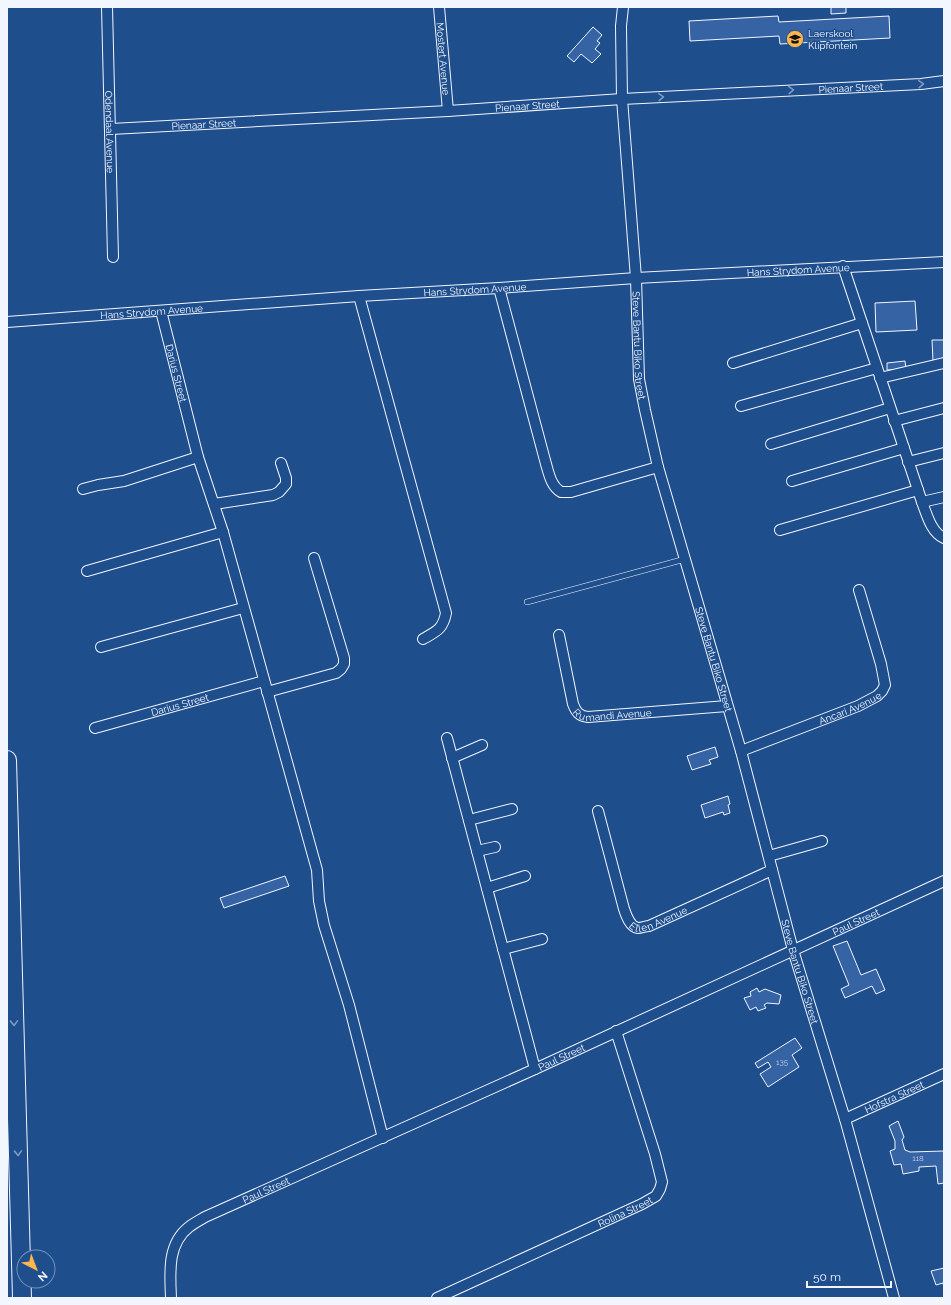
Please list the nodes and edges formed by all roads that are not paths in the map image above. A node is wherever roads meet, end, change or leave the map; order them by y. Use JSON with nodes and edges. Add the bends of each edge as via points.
{"nodes":[{"id":1,"x":107,"y":7,"type":"edge"},
{"id":2,"x":440,"y":7,"type":"edge"},
{"id":3,"x":623,"y":7,"type":"edge"},
{"id":4,"x":944,"y":82,"type":"edge"},
{"id":5,"x":622,"y":99,"type":"junction"},
{"id":6,"x":448,"y":112,"type":"junction"},
{"id":7,"x":111,"y":129,"type":"junction"},
{"id":8,"x":113,"y":257,"type":"dead end"},
{"id":9,"x":944,"y":262,"type":"edge"},
{"id":10,"x":843,"y":266,"type":"junction"},
{"id":11,"x":636,"y":278,"type":"junction"},
{"id":12,"x":499,"y":288,"type":"junction"},
{"id":13,"x":359,"y":296,"type":"junction"},
{"id":14,"x":161,"y":311,"type":"junction"},
{"id":15,"x":7,"y":322,"type":"edge"},
{"id":16,"x":862,"y":323,"type":"junction"},
{"id":17,"x":944,"y":362,"type":"edge"},
{"id":18,"x":733,"y":363,"type":"dead end"},
{"id":19,"x":877,"y":368,"type":"junction"},
{"id":20,"x":880,"y":378,"type":"junction"},
{"id":21,"x":741,"y":406,"type":"dead end"},
{"id":22,"x":890,"y":408,"type":"junction"},
{"id":23,"x":944,"y":408,"type":"edge"},
{"id":24,"x":894,"y":421,"type":"junction"},
{"id":25,"x":770,"y":444,"type":"dead end"},
{"id":26,"x":904,"y":448,"type":"junction"},
{"id":27,"x":944,"y":453,"type":"edge"},
{"id":28,"x":198,"y":458,"type":"junction"},
{"id":29,"x":908,"y":462,"type":"junction"},
{"id":30,"x":281,"y":463,"type":"dead end"},
{"id":31,"x":658,"y":467,"type":"junction"},
{"id":32,"x":792,"y":481,"type":"dead end"},
{"id":33,"x":84,"y":490,"type":"dead end"},
{"id":34,"x":918,"y":490,"type":"junction"},
{"id":35,"x":944,"y":496,"type":"edge"},
{"id":36,"x":922,"y":502,"type":"junction"},
{"id":37,"x":214,"y":504,"type":"junction"},
{"id":38,"x":780,"y":530,"type":"dead end"},
{"id":39,"x":223,"y":532,"type":"junction"},
{"id":40,"x":944,"y":538,"type":"edge"},
{"id":41,"x":314,"y":558,"type":"dead end"},
{"id":42,"x":684,"y":559,"type":"junction"},
{"id":43,"x":87,"y":571,"type":"dead end"},
{"id":44,"x":859,"y":590,"type":"dead end"},
{"id":45,"x":526,"y":602,"type":"dead end"},
{"id":46,"x":243,"y":608,"type":"junction"},
{"id":47,"x":559,"y":635,"type":"dead end"},
{"id":48,"x":423,"y":639,"type":"dead end"},
{"id":49,"x":101,"y":647,"type":"dead end"},
{"id":50,"x":264,"y":681,"type":"junction"},
{"id":51,"x":267,"y":692,"type":"junction"},
{"id":52,"x":727,"y":706,"type":"junction"},
{"id":53,"x":95,"y":728,"type":"dead end"},
{"id":54,"x":447,"y":738,"type":"dead end"},
{"id":55,"x":482,"y":745,"type":"dead end"},
{"id":56,"x":741,"y":751,"type":"junction"},
{"id":57,"x":452,"y":758,"type":"junction"},
{"id":58,"x":7,"y":760,"type":"edge"},
{"id":59,"x":512,"y":809,"type":"dead end"},
{"id":60,"x":598,"y":811,"type":"dead end"},
{"id":61,"x":468,"y":820,"type":"junction"},
{"id":62,"x":822,"y":841,"type":"dead end"},
{"id":63,"x":495,"y":847,"type":"dead end"},
{"id":64,"x":477,"y":851,"type":"junction"},
{"id":65,"x":769,"y":856,"type":"junction"},
{"id":66,"x":772,"y":870,"type":"junction"},
{"id":67,"x":524,"y":876,"type":"dead end"},
{"id":68,"x":944,"y":881,"type":"edge"},
{"id":69,"x":487,"y":888,"type":"junction"},
{"id":70,"x":542,"y":939,"type":"dead end"},
{"id":71,"x":503,"y":949,"type":"junction"},
{"id":72,"x":793,"y":950,"type":"junction"},
{"id":73,"x":616,"y":1032,"type":"junction"},
{"id":74,"x":535,"y":1069,"type":"junction"},
{"id":75,"x":944,"y":1074,"type":"edge"},
{"id":76,"x":845,"y":1119,"type":"junction"},
{"id":77,"x":383,"y":1138,"type":"junction"},
{"id":78,"x":22,"y":1298,"type":"edge"},
{"id":79,"x":171,"y":1298,"type":"edge"},
{"id":80,"x":437,"y":1298,"type":"edge"},
{"id":81,"x":894,"y":1298,"type":"edge"}],
"edges":[{"from":1,"to":7,"type":"street","name":"Odendaal Avenue"},
{"from":2,"to":6,"type":"street","name":"Mostert Avenue"},
{"from":3,"to":5,"type":"street","name":"Steve Bantu Biko Street"},
{"from":5,"to":4,"type":"street","name":"Pienaar Street","one_way":true},
{"from":5,"to":6,"type":"street","name":"Pienaar Street"},
{"from":5,"to":11,"type":"street","name":"Steve Bantu Biko Street"},
{"from":6,"to":7,"type":"street","name":"Pienaar Street"},
{"from":7,"to":8,"type":"street","name":"Odendaal Avenue"},
{"from":9,"to":10,"type":"street","name":"Hans Strydom Avenue"},
{"from":10,"to":11,"type":"street","name":"Hans Strydom Avenue"},
{"from":10,"to":16,"type":"street"},
{"from":11,"to":12,"type":"street","name":"Hans Strydom Avenue"},
{"from":11,"to":31,"type":"street","name":"Steve Bantu Biko Street","via":[[639,379]]},
{"from":12,"to":13,"type":"street","name":"Hans Strydom Avenue"},
{"from":12,"to":31,"type":"street","via":[[546,464],[556,488],[561,492],[571,492]]},
{"from":13,"to":14,"type":"street","name":"Hans Strydom Avenue"},
{"from":13,"to":48,"type":"street","via":[[446,613],[439,630]]},
{"from":14,"to":15,"type":"street","name":"Hans Strydom Avenue"},
{"from":14,"to":28,"type":"street","name":"Darius Street"},
{"from":16,"to":18,"type":"street"},
{"from":16,"to":19,"type":"street"},
{"from":17,"to":20,"type":"street"},
{"from":19,"to":20,"type":"street"},
{"from":19,"to":21,"type":"street"},
{"from":20,"to":22,"type":"street"},
{"from":22,"to":24,"type":"street"},
{"from":22,"to":25,"type":"street"},
{"from":23,"to":24,"type":"street"},
{"from":24,"to":26,"type":"street"},
{"from":26,"to":29,"type":"street"},
{"from":26,"to":32,"type":"street"},
{"from":27,"to":29,"type":"street"},
{"from":28,"to":33,"type":"street","via":[[124,481]]},
{"from":28,"to":37,"type":"street","name":"Darius Street"},
{"from":29,"to":34,"type":"street"},
{"from":30,"to":37,"type":"street","via":[[286,484],[279,492]]},
{"from":31,"to":42,"type":"street","name":"Steve Bantu Biko Street"},
{"from":34,"to":36,"type":"street"},
{"from":34,"to":38,"type":"street"},
{"from":35,"to":36,"type":"street"},
{"from":36,"to":40,"type":"street","via":[[935,530]]},
{"from":37,"to":39,"type":"street","name":"Darius Street"},
{"from":39,"to":43,"type":"street"},
{"from":39,"to":46,"type":"street","name":"Darius Street"},
{"from":41,"to":51,"type":"street","via":[[342,647],[344,664],[336,673]]},
{"from":42,"to":45,"type":"lane"},
{"from":42,"to":52,"type":"street","name":"Steve Bantu Biko Street"},
{"from":44,"to":56,"type":"street","name":"Ancari Avenue","via":[[881,664],[885,685],[882,691],[878,696],[858,706]]},
{"from":46,"to":49,"type":"street"},
{"from":46,"to":50,"type":"street","name":"Darius Street"},
{"from":47,"to":52,"type":"street","name":"Rumandi Avenue","via":[[573,704],[582,716]]},
{"from":50,"to":51,"type":"street","name":"Darius Street"},
{"from":50,"to":53,"type":"street","name":"Darius Street"},
{"from":51,"to":77,"type":"street","name":"Darius Street","via":[[317,870],[324,925],[349,1005]]},
{"from":52,"to":56,"type":"street","name":"Steve Bantu Biko Street"},
{"from":54,"to":57,"type":"street"},
{"from":55,"to":57,"type":"street"},
{"from":56,"to":65,"type":"street","name":"Steve Bantu Biko Street"},
{"from":57,"to":61,"type":"street"},
{"from":58,"to":78,"type":"highway","one_way":true},
{"from":59,"to":61,"type":"street"},
{"from":60,"to":66,"type":"street","name":"Ellen Avenue","via":[[627,918],[638,928],[649,926]]},
{"from":61,"to":64,"type":"street"},
{"from":62,"to":65,"type":"street"},
{"from":63,"to":64,"type":"street"},
{"from":64,"to":69,"type":"street"},
{"from":65,"to":66,"type":"street","name":"Steve Bantu Biko Street"},
{"from":66,"to":72,"type":"street","name":"Steve Bantu Biko Street"},
{"from":67,"to":69,"type":"street"},
{"from":68,"to":72,"type":"street","name":"Paul Street"},
{"from":69,"to":71,"type":"street"},
{"from":70,"to":71,"type":"street"},
{"from":71,"to":74,"type":"street"},
{"from":72,"to":73,"type":"street","name":"Paul Street"},
{"from":72,"to":76,"type":"street","name":"Steve Bantu Biko Street"},
{"from":73,"to":74,"type":"street","name":"Paul Street"},
{"from":73,"to":80,"type":"street","name":"Rolina Street","via":[[657,1160],[662,1182],[656,1196]]},
{"from":74,"to":77,"type":"street","name":"Paul Street"},
{"from":75,"to":76,"type":"street","name":"Hofstra Street"},
{"from":76,"to":81,"type":"street","name":"Steve Bantu Biko Street"},
{"from":77,"to":79,"type":"street","name":"Paul Street","via":[[205,1217],[189,1227],[180,1236],[172,1253]]}]}
